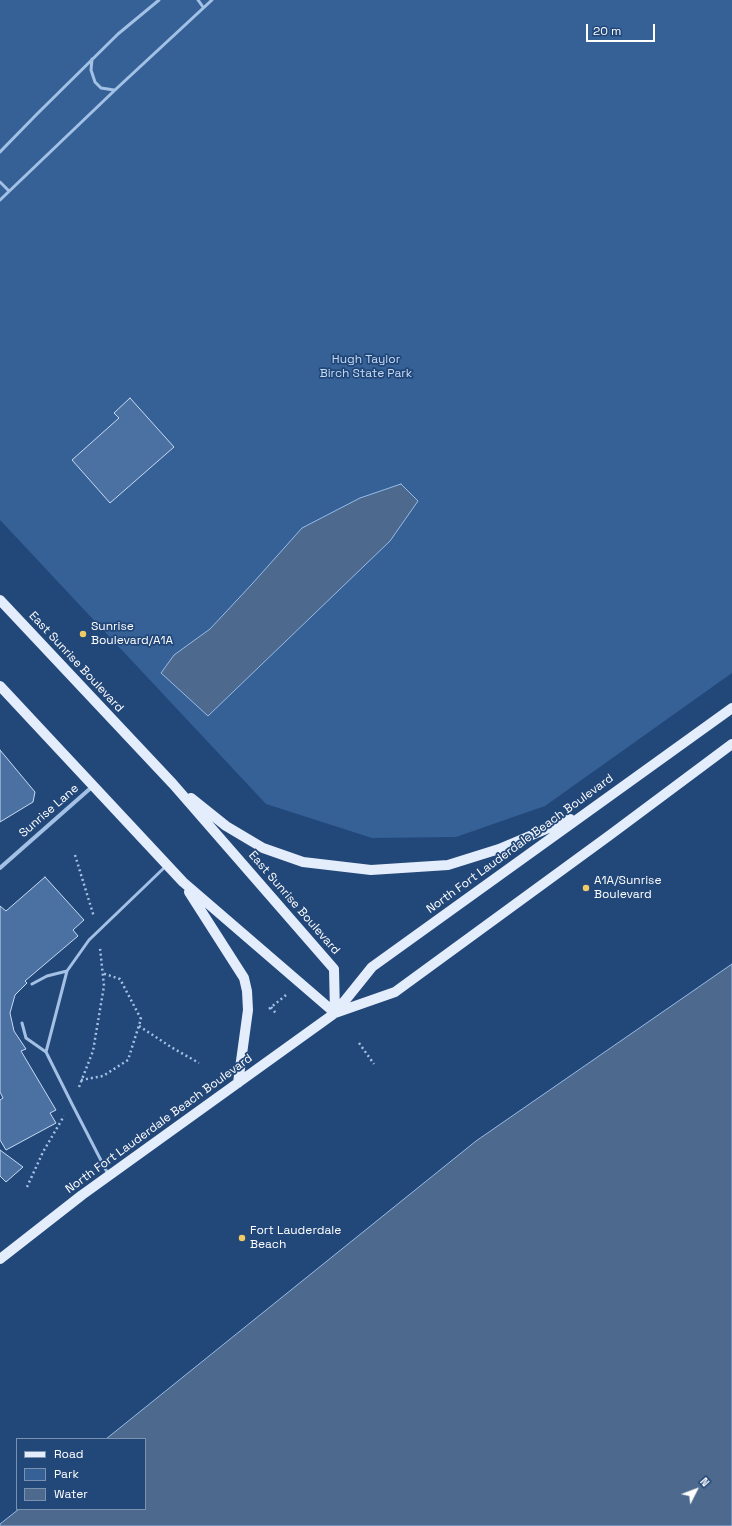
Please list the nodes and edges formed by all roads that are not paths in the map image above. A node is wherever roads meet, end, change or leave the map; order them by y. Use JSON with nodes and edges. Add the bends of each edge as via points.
{"nodes":[{"id":1,"x":159,"y":0,"type":"edge"},
{"id":2,"x":198,"y":0,"type":"edge"},
{"id":3,"x":212,"y":0,"type":"edge"},
{"id":4,"x":204,"y":7,"type":"junction"},
{"id":5,"x":92,"y":59,"type":"junction"},
{"id":6,"x":114,"y":90,"type":"junction"},
{"id":7,"x":0,"y":152,"type":"edge"},
{"id":8,"x":0,"y":182,"type":"edge"},
{"id":9,"x":9,"y":192,"type":"junction"},
{"id":10,"x":0,"y":200,"type":"edge"},
{"id":11,"x":0,"y":600,"type":"edge"},
{"id":12,"x":0,"y":686,"type":"edge"},
{"id":13,"x":732,"y":708,"type":"edge"},
{"id":14,"x":732,"y":744,"type":"edge"},
{"id":15,"x":173,"y":784,"type":"junction"},
{"id":16,"x":93,"y":786,"type":"junction"},
{"id":17,"x":588,"y":811,"type":"junction"},
{"id":18,"x":167,"y":865,"type":"junction"},
{"id":19,"x":0,"y":868,"type":"edge"},
{"id":20,"x":183,"y":882,"type":"junction"},
{"id":21,"x":67,"y":971,"type":"junction"},
{"id":22,"x":32,"y":984,"type":"dead end"},
{"id":23,"x":335,"y":1013,"type":"junction"},
{"id":24,"x":22,"y":1023,"type":"dead end"},
{"id":25,"x":46,"y":1052,"type":"junction"},
{"id":26,"x":238,"y":1083,"type":"junction"},
{"id":27,"x":109,"y":1176,"type":"junction"},
{"id":28,"x":0,"y":1259,"type":"edge"}],
"edges":[{"from":1,"to":5,"type":"lane"},
{"from":2,"to":4,"type":"lane"},
{"from":3,"to":4,"type":"lane"},
{"from":4,"to":6,"type":"lane"},
{"from":5,"to":6,"type":"lane","via":[[91,70],[95,82],[101,88]]},
{"from":5,"to":7,"type":"lane"},
{"from":6,"to":9,"type":"lane"},
{"from":8,"to":9,"type":"lane"},
{"from":9,"to":10,"type":"lane"},
{"from":11,"to":15,"type":"main road","name":"East Sunrise Boulevard"},
{"from":12,"to":16,"type":"main road"},
{"from":13,"to":17,"type":"main road","name":"North Fort Lauderdale Beach Boulevard"},
{"from":14,"to":23,"type":"main road","name":"North Fort Lauderdale Beach Boulevard","via":[[395,992]]},
{"from":15,"to":17,"type":"main road","via":[[226,826],[263,848],[303,862],[371,870],[448,865],[499,850]]},
{"from":15,"to":23,"type":"main road","name":"East Sunrise Boulevard","via":[[334,969]]},
{"from":16,"to":18,"type":"main road"},
{"from":16,"to":19,"type":"street","name":"Sunrise Lane"},
{"from":17,"to":23,"type":"main road","name":"North Fort Lauderdale Beach Boulevard","via":[[372,967]]},
{"from":18,"to":20,"type":"main road"},
{"from":18,"to":21,"type":"lane","via":[[90,940]]},
{"from":20,"to":23,"type":"main road"},
{"from":20,"to":26,"type":"main road","via":[[244,978],[248,1010]]},
{"from":21,"to":22,"type":"lane","via":[[47,976]]},
{"from":21,"to":25,"type":"lane"},
{"from":23,"to":26,"type":"main road","name":"North Fort Lauderdale Beach Boulevard"},
{"from":24,"to":25,"type":"lane","via":[[26,1038]]},
{"from":25,"to":27,"type":"lane"},
{"from":26,"to":27,"type":"main road","name":"North Fort Lauderdale Beach Boulevard"},
{"from":27,"to":28,"type":"main road","name":"North Fort Lauderdale Beach Boulevard"}]}
